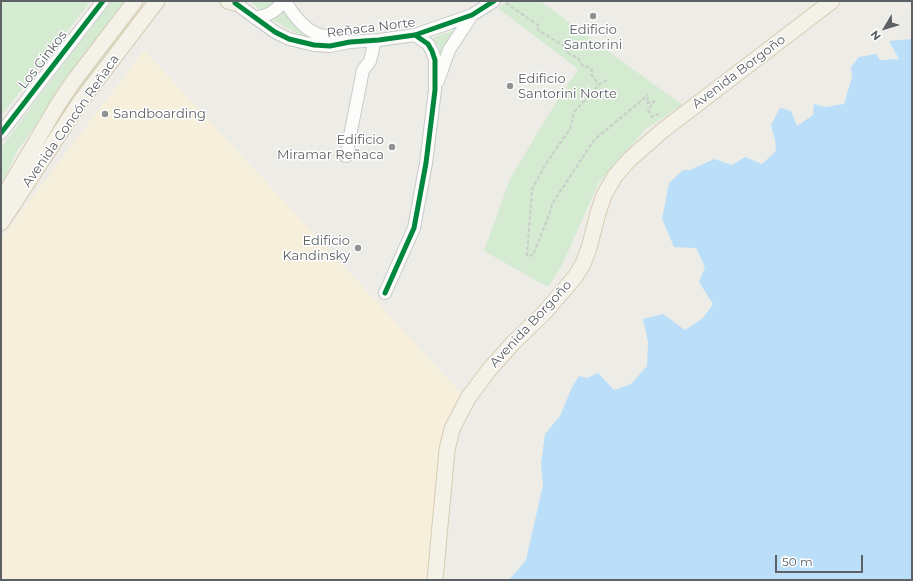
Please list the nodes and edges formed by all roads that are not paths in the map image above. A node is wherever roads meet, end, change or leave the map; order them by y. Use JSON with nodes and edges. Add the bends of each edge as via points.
{"nodes":[{"id":1,"x":103,"y":1,"type":"edge"},
{"id":2,"x":157,"y":1,"type":"edge"},
{"id":3,"x":170,"y":1,"type":"edge"},
{"id":4,"x":284,"y":1,"type":"edge"},
{"id":5,"x":494,"y":1,"type":"edge"},
{"id":6,"x":832,"y":1,"type":"edge"},
{"id":7,"x":233,"y":2,"type":"edge"},
{"id":8,"x":132,"y":4,"type":"edge"},
{"id":9,"x":472,"y":15,"type":"junction"},
{"id":10,"x":255,"y":18,"type":"junction"},
{"id":11,"x":142,"y":20,"type":"junction"},
{"id":12,"x":415,"y":35,"type":"junction"},
{"id":13,"x":375,"y":40,"type":"junction"},
{"id":14,"x":350,"y":42,"type":"junction"},
{"id":15,"x":436,"y":90,"type":"junction"},
{"id":16,"x":1,"y":133,"type":"edge"},
{"id":17,"x":346,"y":156,"type":"dead end"},
{"id":18,"x":1,"y":201,"type":"edge"},
{"id":19,"x":1,"y":223,"type":"edge"},
{"id":20,"x":384,"y":293,"type":"dead end"},
{"id":21,"x":435,"y":580,"type":"edge"}],
"edges":[{"from":1,"to":16,"type":"street","name":"Los Ginkos"},
{"from":2,"to":11,"type":"main road","name":"Avenida Concón Reñaca"},
{"from":3,"to":11,"type":"main road"},
{"from":4,"to":10,"type":"street","name":"Reñaca Norte","via":[[273,12]]},
{"from":4,"to":14,"type":"street","name":"Reñaca Norte","via":[[315,33]]},
{"from":5,"to":9,"type":"street","name":"Reñaca Norte"},
{"from":6,"to":21,"type":"main road","name":"Avenida Borgoño","via":[[662,131],[615,176],[604,195],[589,248],[575,277],[489,370],[468,398],[452,429],[447,450]]},
{"from":7,"to":10,"type":"street","name":"Reñaca Norte"},
{"from":8,"to":18,"type":"main road","name":"Avenida Concón Reñaca","via":[[57,106]]},
{"from":9,"to":12,"type":"street","name":"Reñaca Norte"},
{"from":9,"to":15,"type":"street","via":[[449,50]]},
{"from":10,"to":14,"type":"street","name":"Reñaca Norte","via":[[289,39],[330,46]]},
{"from":11,"to":19,"type":"main road","name":"Avenida Concón Reñaca","via":[[80,102]]},
{"from":12,"to":13,"type":"street","name":"Reñaca Norte"},
{"from":12,"to":15,"type":"street","via":[[428,44],[432,51],[435,60]]},
{"from":13,"to":14,"type":"street","name":"Reñaca Norte"},
{"from":13,"to":17,"type":"street","via":[[370,62],[363,70]]},
{"from":15,"to":20,"type":"street","via":[[414,228]]}]}
